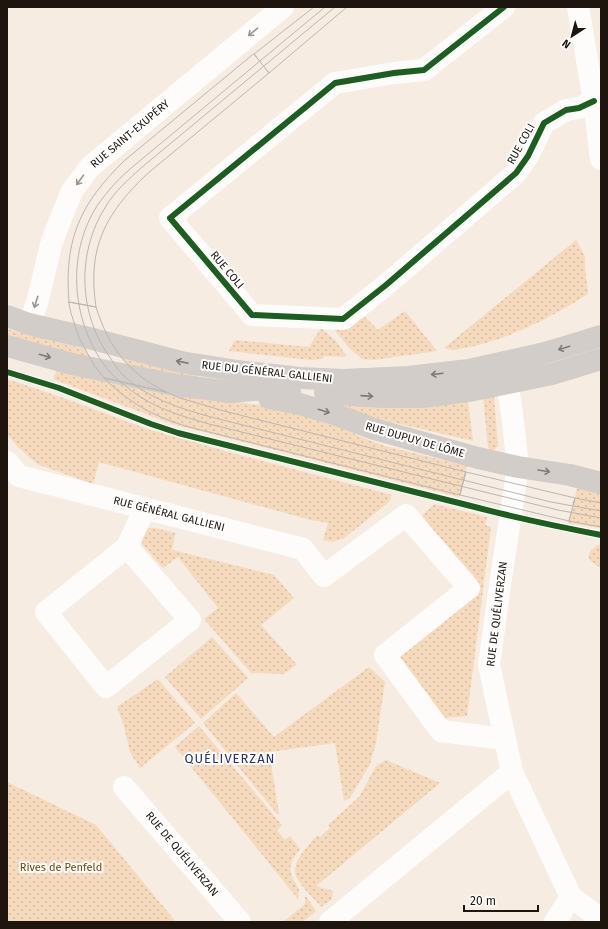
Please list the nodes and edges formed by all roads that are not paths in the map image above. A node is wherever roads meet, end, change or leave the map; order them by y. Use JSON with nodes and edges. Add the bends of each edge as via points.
{"nodes":[{"id":1,"x":283,"y":7,"type":"edge"},
{"id":2,"x":504,"y":7,"type":"edge"},
{"id":3,"x":578,"y":7,"type":"edge"},
{"id":4,"x":594,"y":101,"type":"junction"},
{"id":5,"x":601,"y":159,"type":"edge"},
{"id":6,"x":7,"y":316,"type":"edge"},
{"id":7,"x":28,"y":324,"type":"junction"},
{"id":8,"x":601,"y":336,"type":"edge"},
{"id":9,"x":7,"y":346,"type":"edge"},
{"id":10,"x":601,"y":359,"type":"edge"},
{"id":11,"x":506,"y":373,"type":"junction"},
{"id":12,"x":231,"y":392,"type":"junction"},
{"id":13,"x":7,"y":462,"type":"edge"},
{"id":14,"x":518,"y":467,"type":"junction"},
{"id":15,"x":601,"y":483,"type":"edge"},
{"id":16,"x":145,"y":508,"type":"junction"},
{"id":17,"x":127,"y":547,"type":"junction"},
{"id":18,"x":505,"y":740,"type":"junction"},
{"id":19,"x":512,"y":772,"type":"junction"},
{"id":20,"x":124,"y":786,"type":"dead end"},
{"id":21,"x":572,"y":897,"type":"junction"},
{"id":22,"x":601,"y":919,"type":"edge"},
{"id":23,"x":240,"y":922,"type":"edge"},
{"id":24,"x":330,"y":922,"type":"edge"},
{"id":25,"x":555,"y":922,"type":"edge"}],
"edges":[{"from":1,"to":7,"type":"street","name":"RUE SAINT-EXUPÉRY","one_way":true,"via":[[90,167],[72,191],[60,218]]},
{"from":2,"to":4,"type":"street","name":"RUE COLI","via":[[424,70],[335,83],[170,218],[252,315],[343,319],[516,173],[528,156],[544,123],[566,110],[579,108]]},
{"from":3,"to":4,"type":"street"},
{"from":4,"to":5,"type":"street"},
{"from":6,"to":7,"type":"main road","name":"RUE DU GÉNÉRAL GALLIENI"},
{"from":11,"to":7,"type":"main road","name":"RUE DU GÉNÉRAL GALLIENI","one_way":true,"via":[[469,370],[408,377],[343,380],[300,378],[181,362]]},
{"from":8,"to":11,"type":"main road","name":"RUE DU GÉNÉRAL GALLIENI","one_way":true,"via":[[545,353]]},
{"from":9,"to":12,"type":"main road","name":"RUE DU GÉNÉRAL GALLIENI","one_way":true,"via":[[72,364],[176,385]]},
{"from":10,"to":11,"type":"main road","name":"RUE DU GÉNÉRAL GALLIENI","via":[[552,374]]},
{"from":12,"to":11,"type":"main road","name":"RUE DU GÉNÉRAL GALLIENI","one_way":true,"via":[[265,389],[382,397],[423,396],[474,390]]},
{"from":11,"to":14,"type":"street","name":"RUE DE QUÉLIVERZAN"},
{"from":12,"to":14,"type":"main road","name":"RUE DUPUY DE LÔME","one_way":true,"via":[[300,404],[374,430]]},
{"from":13,"to":16,"type":"street","name":"RUE GÉNÉRAL GALLIENI","via":[[19,476]]},
{"from":14,"to":15,"type":"main road","name":"RUE DUPUY DE LÔME","one_way":true},
{"from":14,"to":18,"type":"street","name":"RUE DE QUÉLIVERZAN","via":[[489,665]]},
{"from":16,"to":17,"type":"street"},
{"from":16,"to":18,"type":"street","name":"RUE GÉNÉRAL GALLIENI","via":[[303,548],[324,576],[406,515],[469,588],[385,655],[441,731]]},
{"from":17,"to":17,"type":"street","via":[[46,612],[106,687],[190,620]]},
{"from":18,"to":19,"type":"street","name":"RUE DE QUÉLIVERZAN"},
{"from":19,"to":21,"type":"street","name":"RUE DE QUÉLIVERZAN"},
{"from":19,"to":24,"type":"street"},
{"from":20,"to":23,"type":"street","name":"RUE DE QUÉLIVERZAN"},
{"from":21,"to":22,"type":"street"},
{"from":21,"to":25,"type":"street"}]}
